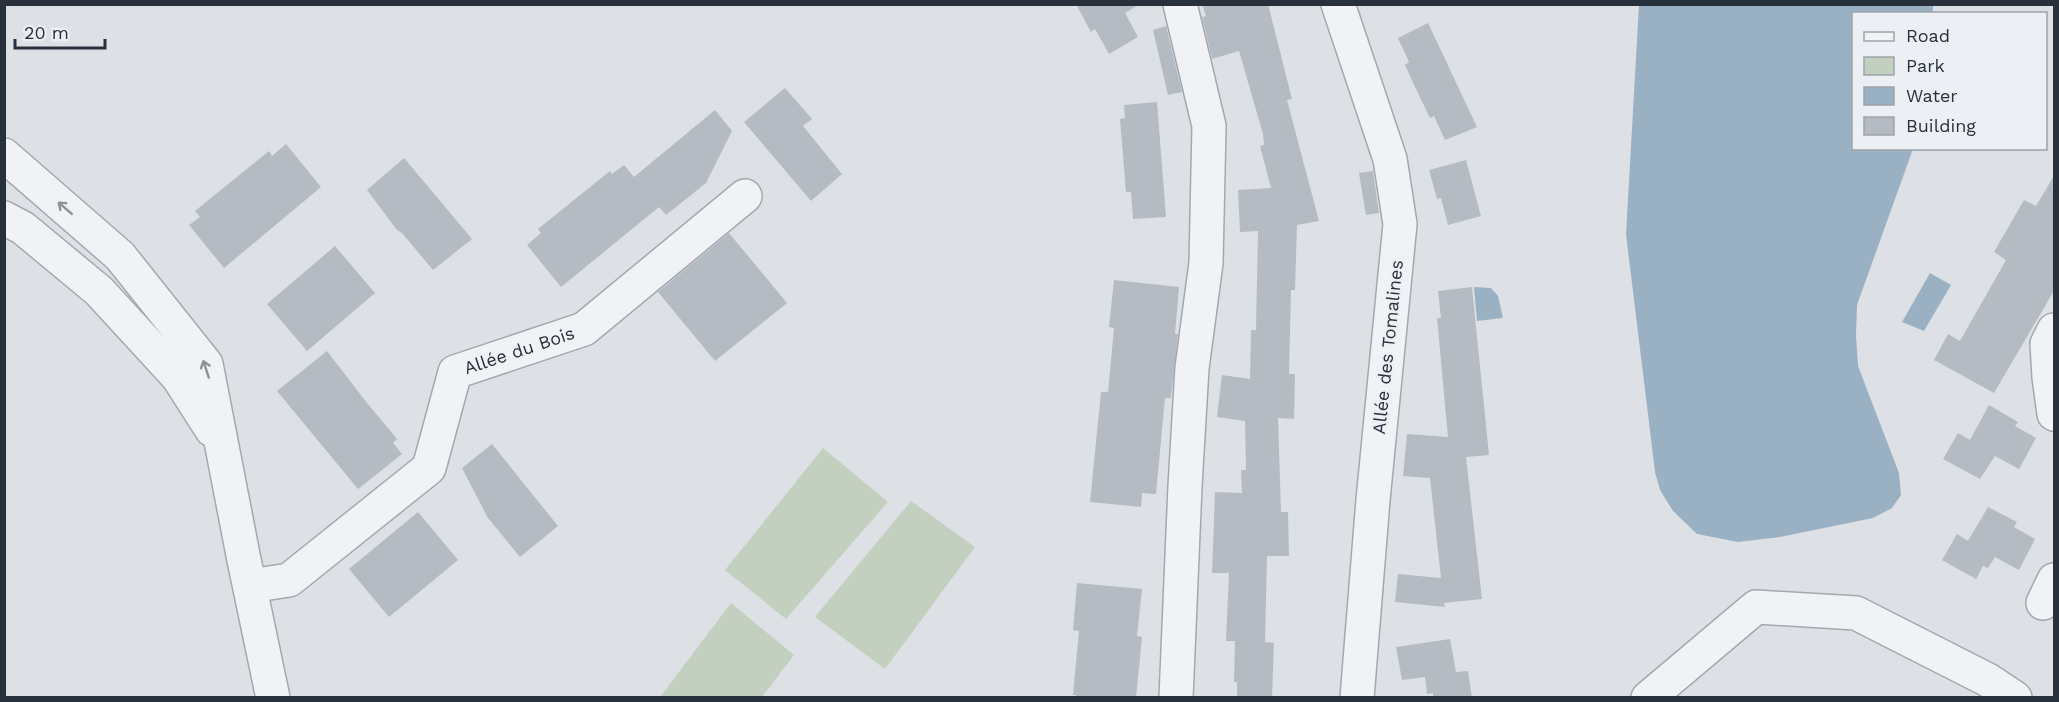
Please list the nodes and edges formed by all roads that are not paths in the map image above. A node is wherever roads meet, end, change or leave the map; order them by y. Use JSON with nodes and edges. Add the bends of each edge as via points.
{"nodes":[{"id":1,"x":1180,"y":4,"type":"edge"},
{"id":2,"x":1338,"y":4,"type":"edge"},
{"id":3,"x":7,"y":156,"type":"edge"},
{"id":4,"x":4,"y":193,"type":"edge"},
{"id":5,"x":746,"y":196,"type":"dead end"},
{"id":6,"x":4,"y":218,"type":"edge"},
{"id":7,"x":2055,"y":330,"type":"edge"},
{"id":8,"x":136,"y":332,"type":"junction"},
{"id":9,"x":2055,"y":414,"type":"edge"},
{"id":10,"x":223,"y":447,"type":"junction"},
{"id":11,"x":250,"y":586,"type":"junction"},
{"id":12,"x":273,"y":698,"type":"edge"},
{"id":13,"x":1176,"y":698,"type":"edge"},
{"id":14,"x":1357,"y":698,"type":"edge"},
{"id":15,"x":1648,"y":698,"type":"edge"},
{"id":16,"x":2015,"y":698,"type":"edge"}],
"edges":[{"from":1,"to":13,"type":"street","via":[[1209,126],[1206,263],[1192,368]]},
{"from":2,"to":14,"type":"street","name":"Allée des Tomalines","via":[[1390,159],[1400,224]]},
{"from":10,"to":3,"type":"street","one_way":true,"via":[[206,364],[120,256]]},
{"from":4,"to":8,"type":"street","via":[[104,267]]},
{"from":5,"to":11,"type":"street","name":"Allée du Bois","via":[[584,329],[455,372],[429,468],[289,580]]},
{"from":6,"to":8,"type":"street","via":[[23,228],[99,291]]},
{"from":7,"to":9,"type":"street","via":[[2047,344]]},
{"from":8,"to":10,"type":"street","via":[[178,377]]},
{"from":10,"to":11,"type":"street"},
{"from":11,"to":12,"type":"street"},
{"from":15,"to":16,"type":"street","via":[[1756,607],[1856,613],[1988,680]]}]}
